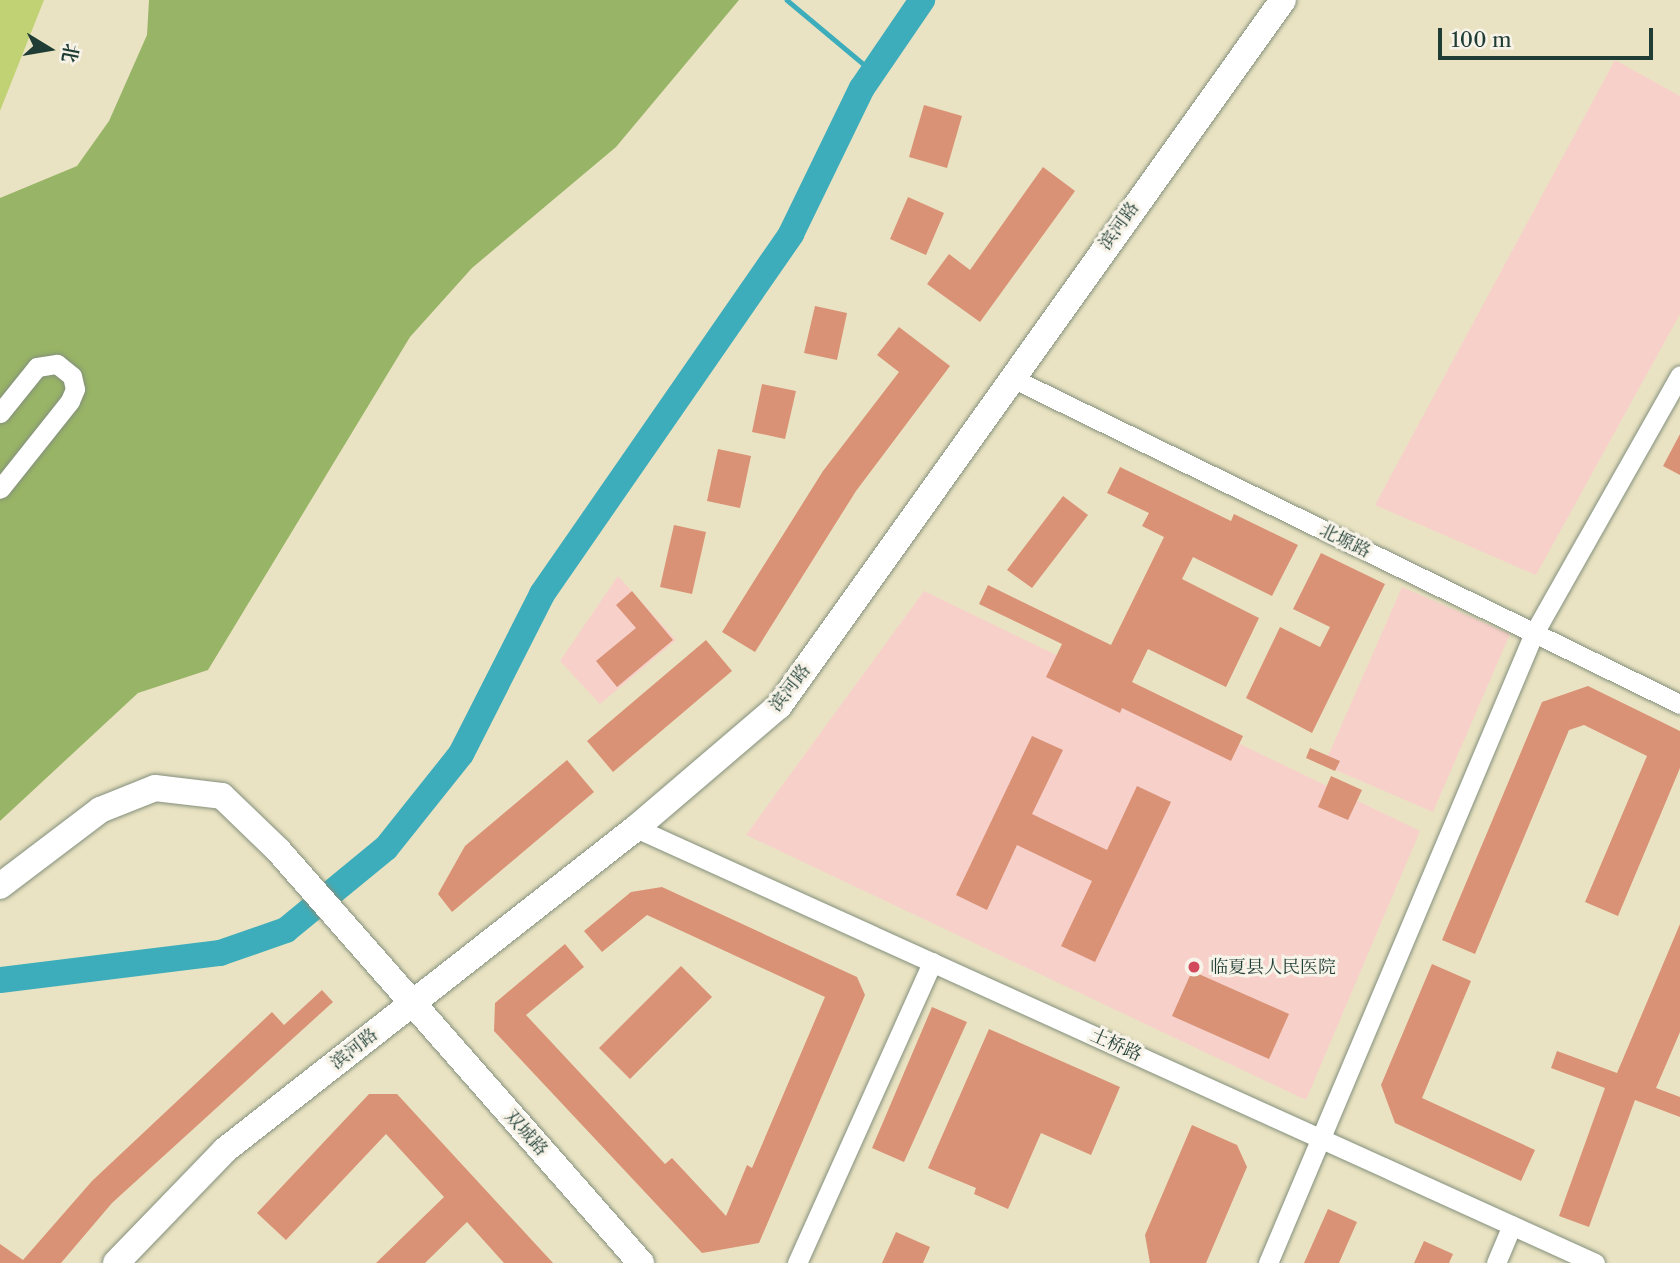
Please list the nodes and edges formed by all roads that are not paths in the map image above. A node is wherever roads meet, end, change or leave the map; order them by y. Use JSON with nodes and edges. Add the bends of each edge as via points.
{"nodes":[{"id":1,"x":1283,"y":0,"type":"edge"},
{"id":2,"x":1680,"y":375,"type":"edge"},
{"id":3,"x":1010,"y":377,"type":"junction"},
{"id":4,"x":0,"y":413,"type":"edge"},
{"id":5,"x":0,"y":489,"type":"edge"},
{"id":6,"x":1534,"y":633,"type":"junction"},
{"id":7,"x":1680,"y":705,"type":"edge"},
{"id":8,"x":636,"y":828,"type":"junction"},
{"id":9,"x":0,"y":886,"type":"edge"},
{"id":10,"x":932,"y":962,"type":"junction"},
{"id":11,"x":412,"y":1004,"type":"junction"},
{"id":12,"x":1322,"y":1139,"type":"junction"},
{"id":13,"x":1512,"y":1225,"type":"junction"},
{"id":14,"x":116,"y":1263,"type":"edge"},
{"id":15,"x":641,"y":1263,"type":"edge"},
{"id":16,"x":797,"y":1263,"type":"edge"},
{"id":17,"x":1268,"y":1263,"type":"edge"},
{"id":18,"x":1496,"y":1263,"type":"edge"},
{"id":19,"x":1595,"y":1263,"type":"edge"}],
"edges":[{"from":1,"to":3,"type":"main road","name":"滨河路"},
{"from":2,"to":6,"type":"street"},
{"from":3,"to":6,"type":"street","name":"北塬路"},
{"from":3,"to":8,"type":"main road","name":"滨河路","via":[[779,706]]},
{"from":4,"to":5,"type":"street","via":[[37,367],[57,364],[72,376],[75,389],[70,401]]},
{"from":6,"to":7,"type":"street","name":"北塬路"},
{"from":6,"to":12,"type":"street"},
{"from":8,"to":10,"type":"street","name":"土桥路"},
{"from":8,"to":11,"type":"main road","name":"滨河路"},
{"from":9,"to":11,"type":"main road","name":"双城路","via":[[100,810],[155,788],[222,796],[294,868]]},
{"from":10,"to":12,"type":"street","name":"土桥路"},
{"from":10,"to":16,"type":"street"},
{"from":11,"to":14,"type":"main road","name":"滨河路","via":[[225,1150]]},
{"from":11,"to":15,"type":"main road","name":"双城路"},
{"from":12,"to":13,"type":"street","name":"土桥路"},
{"from":12,"to":17,"type":"street"},
{"from":13,"to":18,"type":"street"},
{"from":13,"to":19,"type":"street","name":"土桥路"}]}
